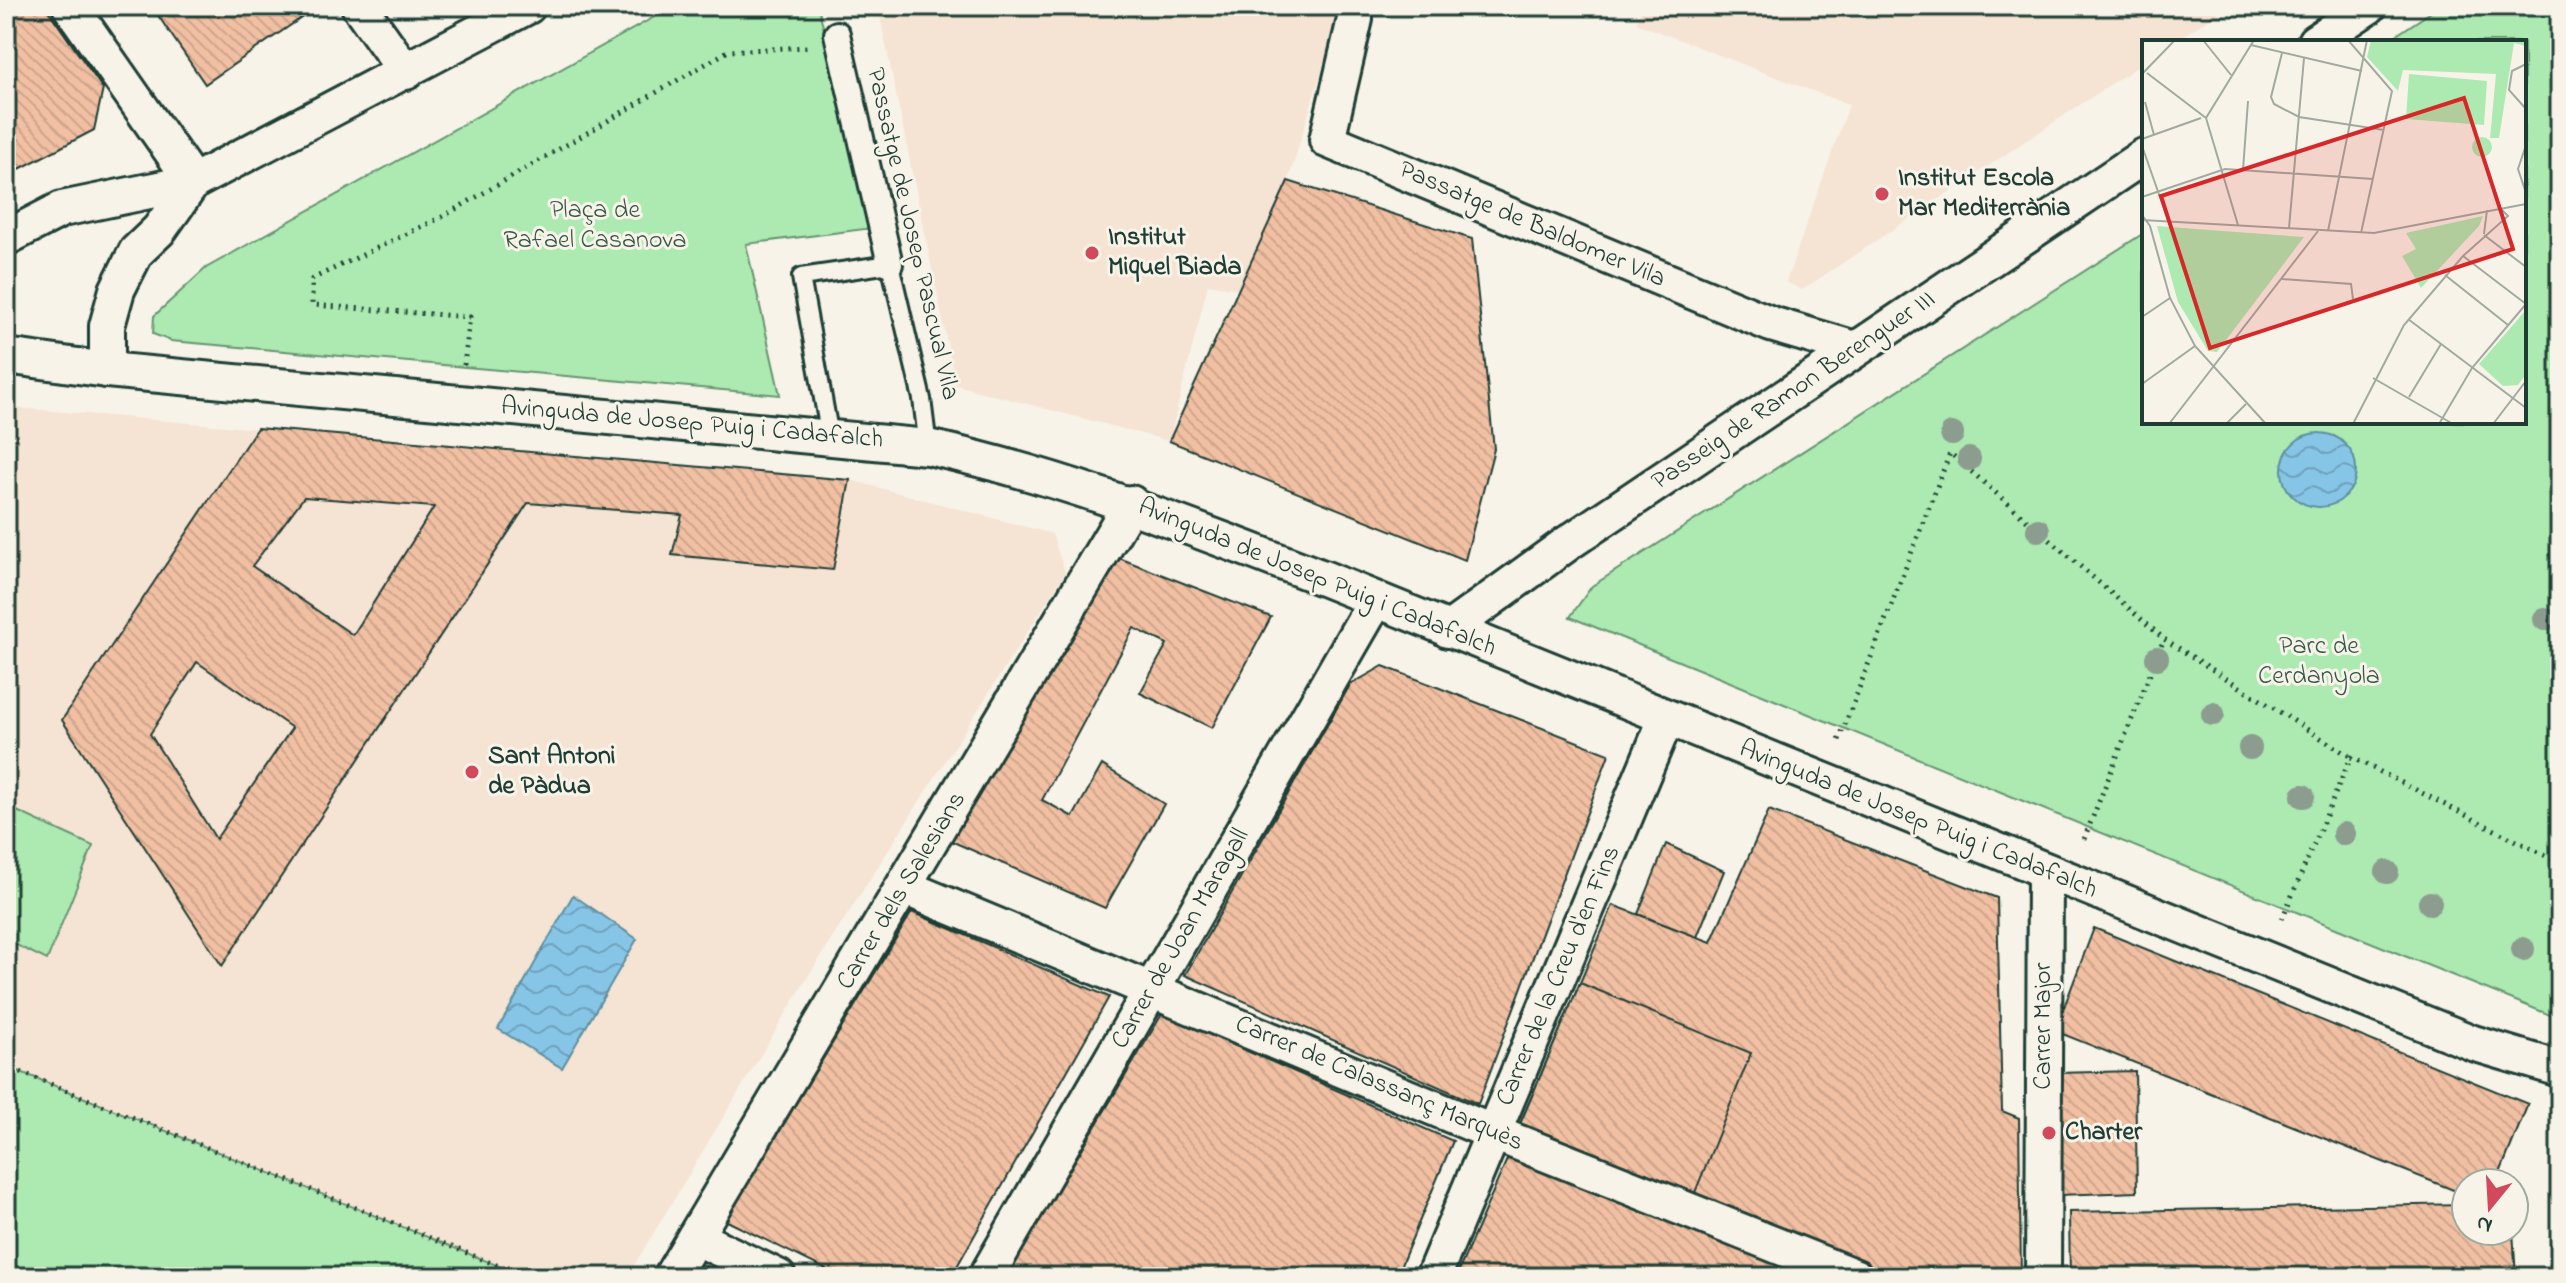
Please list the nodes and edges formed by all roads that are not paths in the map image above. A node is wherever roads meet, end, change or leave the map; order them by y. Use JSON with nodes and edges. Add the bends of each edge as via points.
{"nodes":[{"id":1,"x":70,"y":6,"type":"edge"},
{"id":2,"x":359,"y":6,"type":"edge"},
{"id":3,"x":528,"y":6,"type":"edge"},
{"id":4,"x":2369,"y":6,"type":"edge"},
{"id":5,"x":1355,"y":19,"type":"dead end"},
{"id":6,"x":838,"y":40,"type":"road end"},
{"id":7,"x":2318,"y":40,"type":"edge"},
{"id":8,"x":406,"y":72,"type":"junction"},
{"id":9,"x":2142,"y":157,"type":"edge"},
{"id":10,"x":193,"y":182,"type":"junction"},
{"id":11,"x":6,"y":238,"type":"edge"},
{"id":12,"x":890,"y":264,"type":"junction"},
{"id":13,"x":1855,"y":349,"type":"junction"},
{"id":14,"x":7,"y":356,"type":"edge"},
{"id":15,"x":107,"y":370,"type":"junction"},
{"id":16,"x":830,"y":437,"type":"junction"},
{"id":17,"x":928,"y":447,"type":"junction"},
{"id":18,"x":1131,"y":503,"type":"junction"},
{"id":19,"x":1376,"y":600,"type":"junction"},
{"id":20,"x":1448,"y":630,"type":"junction"},
{"id":21,"x":1666,"y":719,"type":"junction"},
{"id":22,"x":2045,"y":872,"type":"junction"},
{"id":23,"x":904,"y":887,"type":"junction"},
{"id":24,"x":1152,"y":991,"type":"junction"},
{"id":25,"x":2560,"y":1069,"type":"edge"},
{"id":26,"x":1494,"y":1133,"type":"junction"},
{"id":27,"x":695,"y":1237,"type":"junction"},
{"id":28,"x":671,"y":1277,"type":"edge"},
{"id":29,"x":778,"y":1277,"type":"edge"},
{"id":30,"x":986,"y":1277,"type":"edge"},
{"id":31,"x":1433,"y":1277,"type":"edge"},
{"id":32,"x":1856,"y":1277,"type":"edge"},
{"id":33,"x":2043,"y":1277,"type":"edge"}],
"edges":[{"from":1,"to":10,"type":"street"},
{"from":2,"to":8,"type":"street"},
{"from":3,"to":8,"type":"street"},
{"from":4,"to":7,"type":"street"},
{"from":5,"to":13,"type":"street","name":"Passatge de Baldomer Vila","via":[[1327,140],[1771,324]]},
{"from":6,"to":12,"type":"street","name":"Passatge de Josep Pascual Vila"},
{"from":8,"to":10,"type":"street"},
{"from":9,"to":13,"type":"street","name":"Passeig de Ramon Berenguer III"},
{"from":10,"to":11,"type":"street","via":[[62,209]]},
{"from":10,"to":15,"type":"street","via":[[136,252],[117,290],[107,326]]},
{"from":12,"to":16,"type":"lane","via":[[801,277]]},
{"from":12,"to":17,"type":"lane","name":"Passatge de Josep Pascual Vila"},
{"from":13,"to":20,"type":"street","name":"Passeig de Ramon Berenguer III"},
{"from":14,"to":15,"type":"street","name":"Avinguda de Josep Puig i Cadafalch"},
{"from":15,"to":16,"type":"street","name":"Avinguda de Josep Puig i Cadafalch"},
{"from":16,"to":17,"type":"street","name":"Avinguda de Josep Puig i Cadafalch"},
{"from":17,"to":18,"type":"street","name":"Avinguda de Josep Puig i Cadafalch"},
{"from":18,"to":19,"type":"street","name":"Avinguda de Josep Puig i Cadafalch"},
{"from":18,"to":23,"type":"street","name":"Carrer dels Salesians"},
{"from":19,"to":20,"type":"street","name":"Avinguda de Josep Puig i Cadafalch"},
{"from":19,"to":24,"type":"street","name":"Carrer de Joan Maragall"},
{"from":20,"to":21,"type":"street","name":"Avinguda de Josep Puig i Cadafalch"},
{"from":21,"to":22,"type":"street","name":"Avinguda de Josep Puig i Cadafalch"},
{"from":21,"to":26,"type":"street","name":"Carrer de la Creu d'en Fins"},
{"from":22,"to":25,"type":"street","name":"Avinguda de Josep Puig i Cadafalch","via":[[2473,1043]]},
{"from":22,"to":33,"type":"street","name":"Carrer Major"},
{"from":23,"to":24,"type":"street","name":"Carrer de Calassanç Marquès"},
{"from":23,"to":27,"type":"street","name":"Carrer dels Salesians"},
{"from":24,"to":26,"type":"street","name":"Carrer de Calassanç Marquès"},
{"from":24,"to":30,"type":"street","name":"Carrer de Joan Maragall"},
{"from":26,"to":31,"type":"street","name":"Carrer de la Creu d'en Fins"},
{"from":26,"to":32,"type":"street","name":"Carrer de Calassanç Marquès"},
{"from":27,"to":28,"type":"street","name":"Carrer dels Salesians"},
{"from":27,"to":29,"type":"street"}]}
